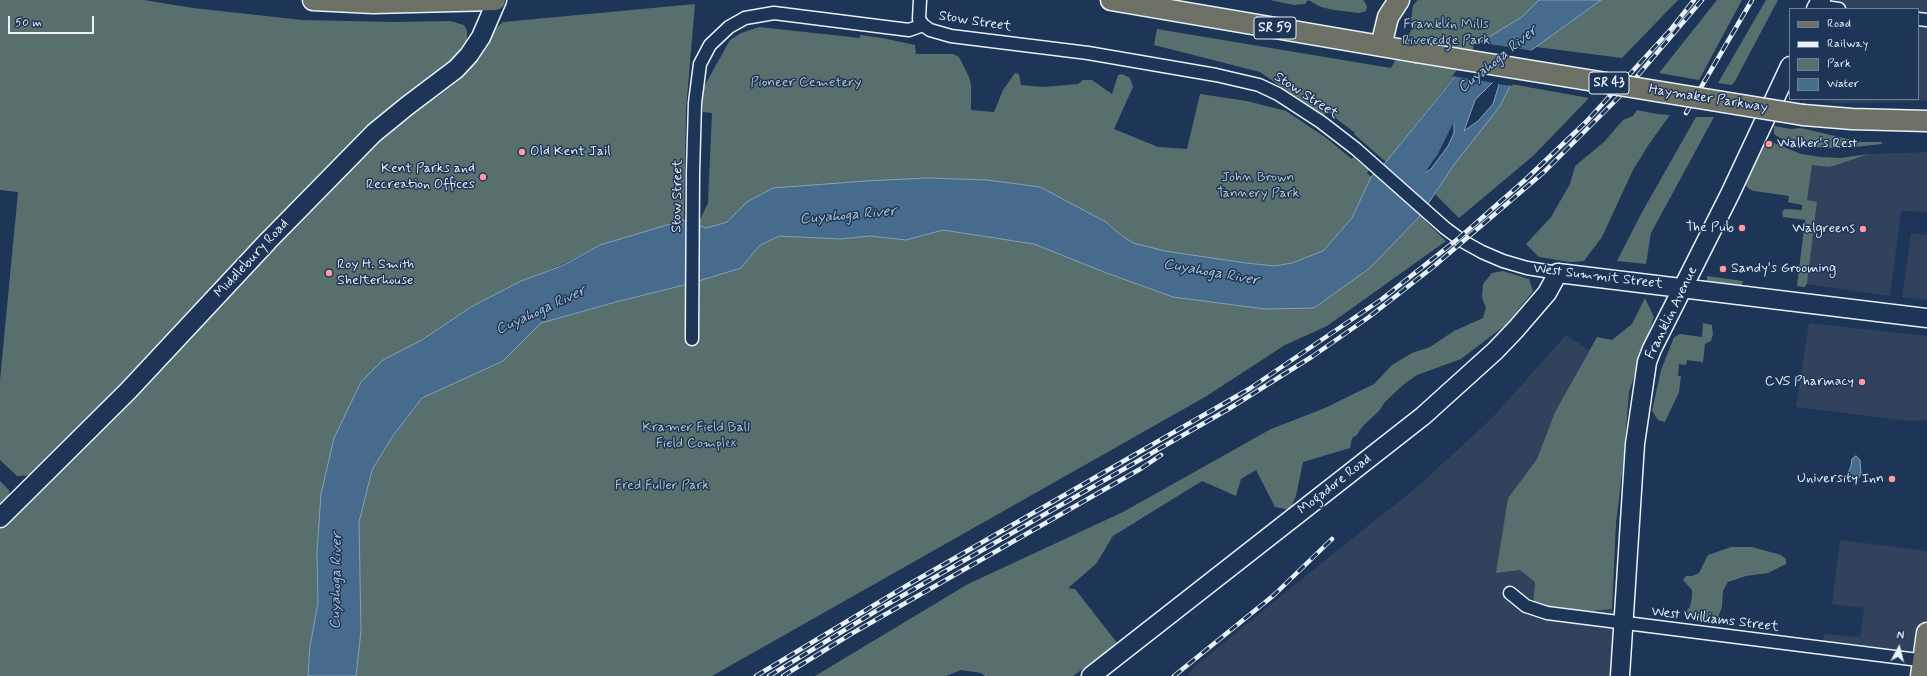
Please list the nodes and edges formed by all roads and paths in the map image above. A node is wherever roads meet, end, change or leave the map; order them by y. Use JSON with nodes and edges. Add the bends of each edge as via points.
{"nodes":[{"id":1,"x":313,"y":0,"type":"edge"},
{"id":2,"x":496,"y":0,"type":"edge"},
{"id":3,"x":920,"y":0,"type":"edge"},
{"id":4,"x":1111,"y":0,"type":"edge"},
{"id":5,"x":1400,"y":0,"type":"edge"},
{"id":6,"x":1172,"y":5,"type":"edge"},
{"id":7,"x":1818,"y":5,"type":"edge"},
{"id":8,"x":1834,"y":8,"type":"edge"},
{"id":9,"x":924,"y":25,"type":"junction"},
{"id":10,"x":1381,"y":46,"type":"junction"},
{"id":11,"x":1789,"y":68,"type":"edge"},
{"id":12,"x":1927,"y":121,"type":"edge"},
{"id":13,"x":1356,"y":149,"type":"joint"},
{"id":14,"x":1558,"y":273,"type":"junction"},
{"id":15,"x":1684,"y":288,"type":"junction"},
{"id":16,"x":1927,"y":318,"type":"edge"},
{"id":17,"x":692,"y":338,"type":"dead end"},
{"id":18,"x":0,"y":518,"type":"edge"},
{"id":19,"x":1510,"y":593,"type":"dead end"},
{"id":20,"x":1623,"y":623,"type":"junction"},
{"id":21,"x":1927,"y":633,"type":"edge"},
{"id":22,"x":1924,"y":666,"type":"edge"},
{"id":23,"x":1091,"y":676,"type":"edge"},
{"id":24,"x":1620,"y":676,"type":"edge"}],
"edges":[{"from":1,"to":2,"type":"main road","via":[[373,3]]},
{"from":2,"to":18,"type":"street","name":"Middlebury Road","via":[[481,37],[456,69],[374,133],[269,240],[128,391]]},
{"from":3,"to":9,"type":"street","via":[[919,19]]},
{"from":4,"to":6,"type":"main road","name":"Haymaker Parkway","number":"SR 59"},
{"from":5,"to":10,"type":"main road","via":[[1388,17]]},
{"from":6,"to":10,"type":"main road","name":"Haymaker Parkway","number":"SR 59"},
{"from":7,"to":8,"type":"street"},
{"from":9,"to":13,"type":"street","name":"Stow Street","via":[[930,30],[951,36],[1088,53],[1259,85],[1278,94],[1321,122]]},
{"from":9,"to":17,"type":"street","name":"Stow Street","via":[[909,30],[774,13],[745,18],[728,27],[710,45],[700,64],[697,80],[692,197]]},
{"from":10,"to":12,"type":"main road","name":"Haymaker Parkway","number":"SR 43","bridge":true,"via":[[1803,115],[1852,120]]},
{"from":11,"to":15,"type":"street","name":"Franklin Avenue"},
{"from":13,"to":14,"type":"street","name":"West Summit Street","via":[[1445,228],[1482,252],[1527,268]]},
{"from":14,"to":15,"type":"street","name":"West Summit Street"},
{"from":14,"to":23,"type":"street","name":"Mogadore Road","via":[[1547,293],[1516,329],[1423,416]]},
{"from":15,"to":16,"type":"street","name":"West Summit Street"},
{"from":15,"to":20,"type":"street","name":"Franklin Avenue","via":[[1652,349],[1642,386],[1635,444]]},
{"from":19,"to":20,"type":"street","name":"West Williams Street","via":[[1520,603],[1537,611]]},
{"from":20,"to":22,"type":"street","name":"West Williams Street"},
{"from":20,"to":24,"type":"street","name":"Franklin Avenue"},
{"from":21,"to":22,"type":"main road"}]}
